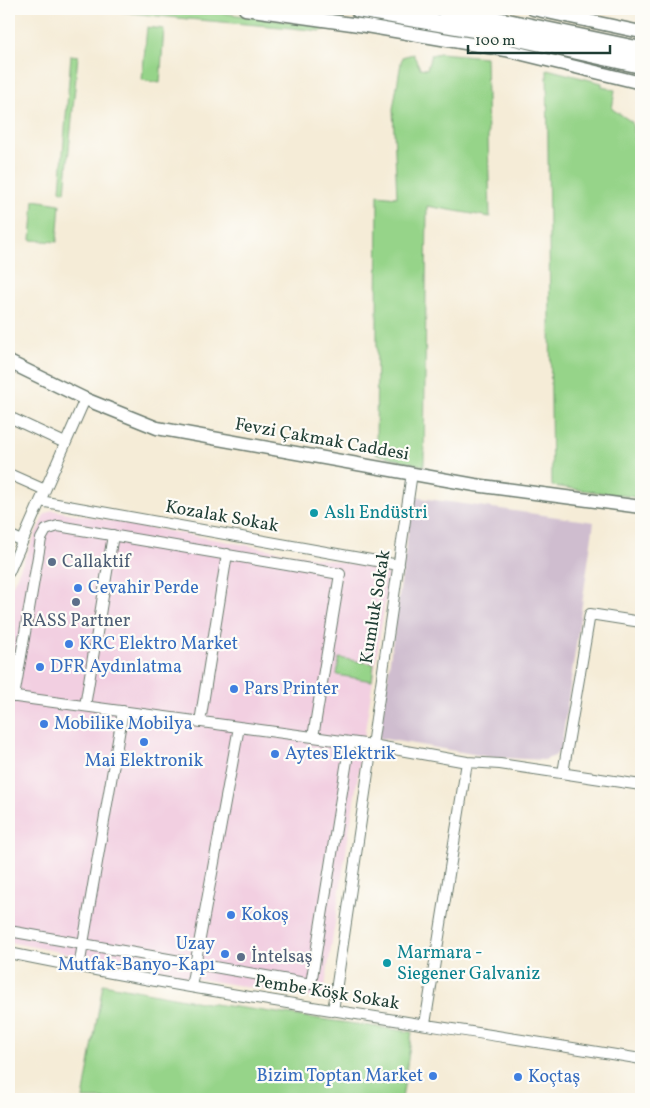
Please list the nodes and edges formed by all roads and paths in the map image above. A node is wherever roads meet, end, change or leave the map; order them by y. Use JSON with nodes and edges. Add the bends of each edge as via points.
{"nodes":[{"id":1,"x":245,"y":9,"type":"edge"},
{"id":2,"x":358,"y":9,"type":"edge"},
{"id":3,"x":445,"y":9,"type":"edge"},
{"id":4,"x":533,"y":9,"type":"edge"},
{"id":5,"x":586,"y":14,"type":"edge"},
{"id":6,"x":492,"y":17,"type":"junction"},
{"id":7,"x":641,"y":32,"type":"edge"},
{"id":8,"x":641,"y":39,"type":"edge"},
{"id":9,"x":641,"y":50,"type":"edge"},
{"id":10,"x":641,"y":66,"type":"edge"},
{"id":11,"x":641,"y":83,"type":"edge"},
{"id":12,"x":9,"y":362,"type":"edge"},
{"id":13,"x":85,"y":398,"type":"junction"},
{"id":14,"x":9,"y":417,"type":"edge"},
{"id":15,"x":65,"y":443,"type":"junction"},
{"id":16,"x":412,"y":473,"type":"junction"},
{"id":17,"x":9,"y":474,"type":"edge"},
{"id":18,"x":45,"y":490,"type":"junction"},
{"id":19,"x":40,"y":501,"type":"junction"},
{"id":20,"x":641,"y":506,"type":"edge"},
{"id":21,"x":9,"y":535,"type":"edge"},
{"id":22,"x":112,"y":535,"type":"junction"},
{"id":23,"x":22,"y":541,"type":"junction"},
{"id":24,"x":227,"y":554,"type":"junction"},
{"id":25,"x":399,"y":565,"type":"junction"},
{"id":26,"x":9,"y":572,"type":"edge"},
{"id":27,"x":641,"y":622,"type":"edge"},
{"id":28,"x":11,"y":696,"type":"edge"},
{"id":29,"x":85,"y":706,"type":"junction"},
{"id":30,"x":123,"y":711,"type":"junction"},
{"id":31,"x":200,"y":722,"type":"junction"},
{"id":32,"x":239,"y":727,"type":"junction"},
{"id":33,"x":313,"y":737,"type":"junction"},
{"id":34,"x":350,"y":742,"type":"junction"},
{"id":35,"x":372,"y":745,"type":"junction"},
{"id":36,"x":467,"y":762,"type":"junction"},
{"id":37,"x":563,"y":773,"type":"junction"},
{"id":38,"x":641,"y":785,"type":"edge"},
{"id":39,"x":9,"y":931,"type":"edge"},
{"id":40,"x":84,"y":944,"type":"junction"},
{"id":41,"x":9,"y":953,"type":"edge"},
{"id":42,"x":196,"y":963,"type":"junction"},
{"id":43,"x":80,"y":968,"type":"junction"},
{"id":44,"x":191,"y":988,"type":"junction"},
{"id":45,"x":333,"y":1011,"type":"junction"},
{"id":46,"x":425,"y":1024,"type":"junction"},
{"id":47,"x":641,"y":1059,"type":"edge"}],
"edges":[{"from":1,"to":11,"type":"street","via":[[506,50]]},
{"from":2,"to":10,"type":"highway","via":[[492,32]]},
{"from":3,"to":6,"type":"highway"},
{"from":4,"to":5,"type":"street"},
{"from":5,"to":7,"type":"street"},
{"from":6,"to":8,"type":"highway"},
{"from":6,"to":9,"type":"highway"},
{"from":12,"to":13,"type":"street","name":"Fevzi Çakmak Caddesi"},
{"from":13,"to":15,"type":"street"},
{"from":13,"to":16,"type":"street","name":"Fevzi Çakmak Caddesi","via":[[157,428]]},
{"from":14,"to":15,"type":"street"},
{"from":15,"to":18,"type":"street"},
{"from":16,"to":20,"type":"street","name":"Fevzi Çakmak Caddesi","via":[[475,485]]},
{"from":16,"to":25,"type":"street","name":"Kumluk Sokak"},
{"from":17,"to":18,"type":"street"},
{"from":18,"to":19,"type":"street"},
{"from":19,"to":23,"type":"street"},
{"from":19,"to":25,"type":"street","name":"Kozalak Sokak"},
{"from":21,"to":23,"type":"street"},
{"from":22,"to":24,"type":"street"},
{"from":22,"to":28,"type":"street","via":[[58,526],[49,527],[43,533]]},
{"from":22,"to":29,"type":"street"},
{"from":23,"to":26,"type":"street"},
{"from":24,"to":31,"type":"street"},
{"from":24,"to":33,"type":"street","via":[[340,574]]},
{"from":25,"to":35,"type":"street","name":"Kumluk Sokak"},
{"from":27,"to":37,"type":"street","via":[[590,614]]},
{"from":28,"to":29,"type":"street"},
{"from":29,"to":30,"type":"street"},
{"from":30,"to":31,"type":"street"},
{"from":30,"to":40,"type":"street"},
{"from":31,"to":32,"type":"street"},
{"from":32,"to":33,"type":"street"},
{"from":32,"to":42,"type":"street"},
{"from":33,"to":34,"type":"street"},
{"from":34,"to":35,"type":"street"},
{"from":34,"to":42,"type":"street","via":[[311,984]]},
{"from":35,"to":36,"type":"street"},
{"from":35,"to":45,"type":"street","name":"Kumluk Sokak"},
{"from":36,"to":37,"type":"street"},
{"from":36,"to":46,"type":"street"},
{"from":37,"to":38,"type":"street"},
{"from":39,"to":40,"type":"street"},
{"from":40,"to":42,"type":"street"},
{"from":40,"to":43,"type":"street"},
{"from":41,"to":43,"type":"street","name":"Pembe Köşk Sokak"},
{"from":42,"to":44,"type":"street"},
{"from":43,"to":44,"type":"street","name":"Pembe Köşk Sokak"},
{"from":44,"to":45,"type":"street","name":"Pembe Köşk Sokak"},
{"from":45,"to":46,"type":"street","name":"Pembe Köşk Sokak"},
{"from":46,"to":47,"type":"street","name":"Pembe Köşk Sokak"}]}
